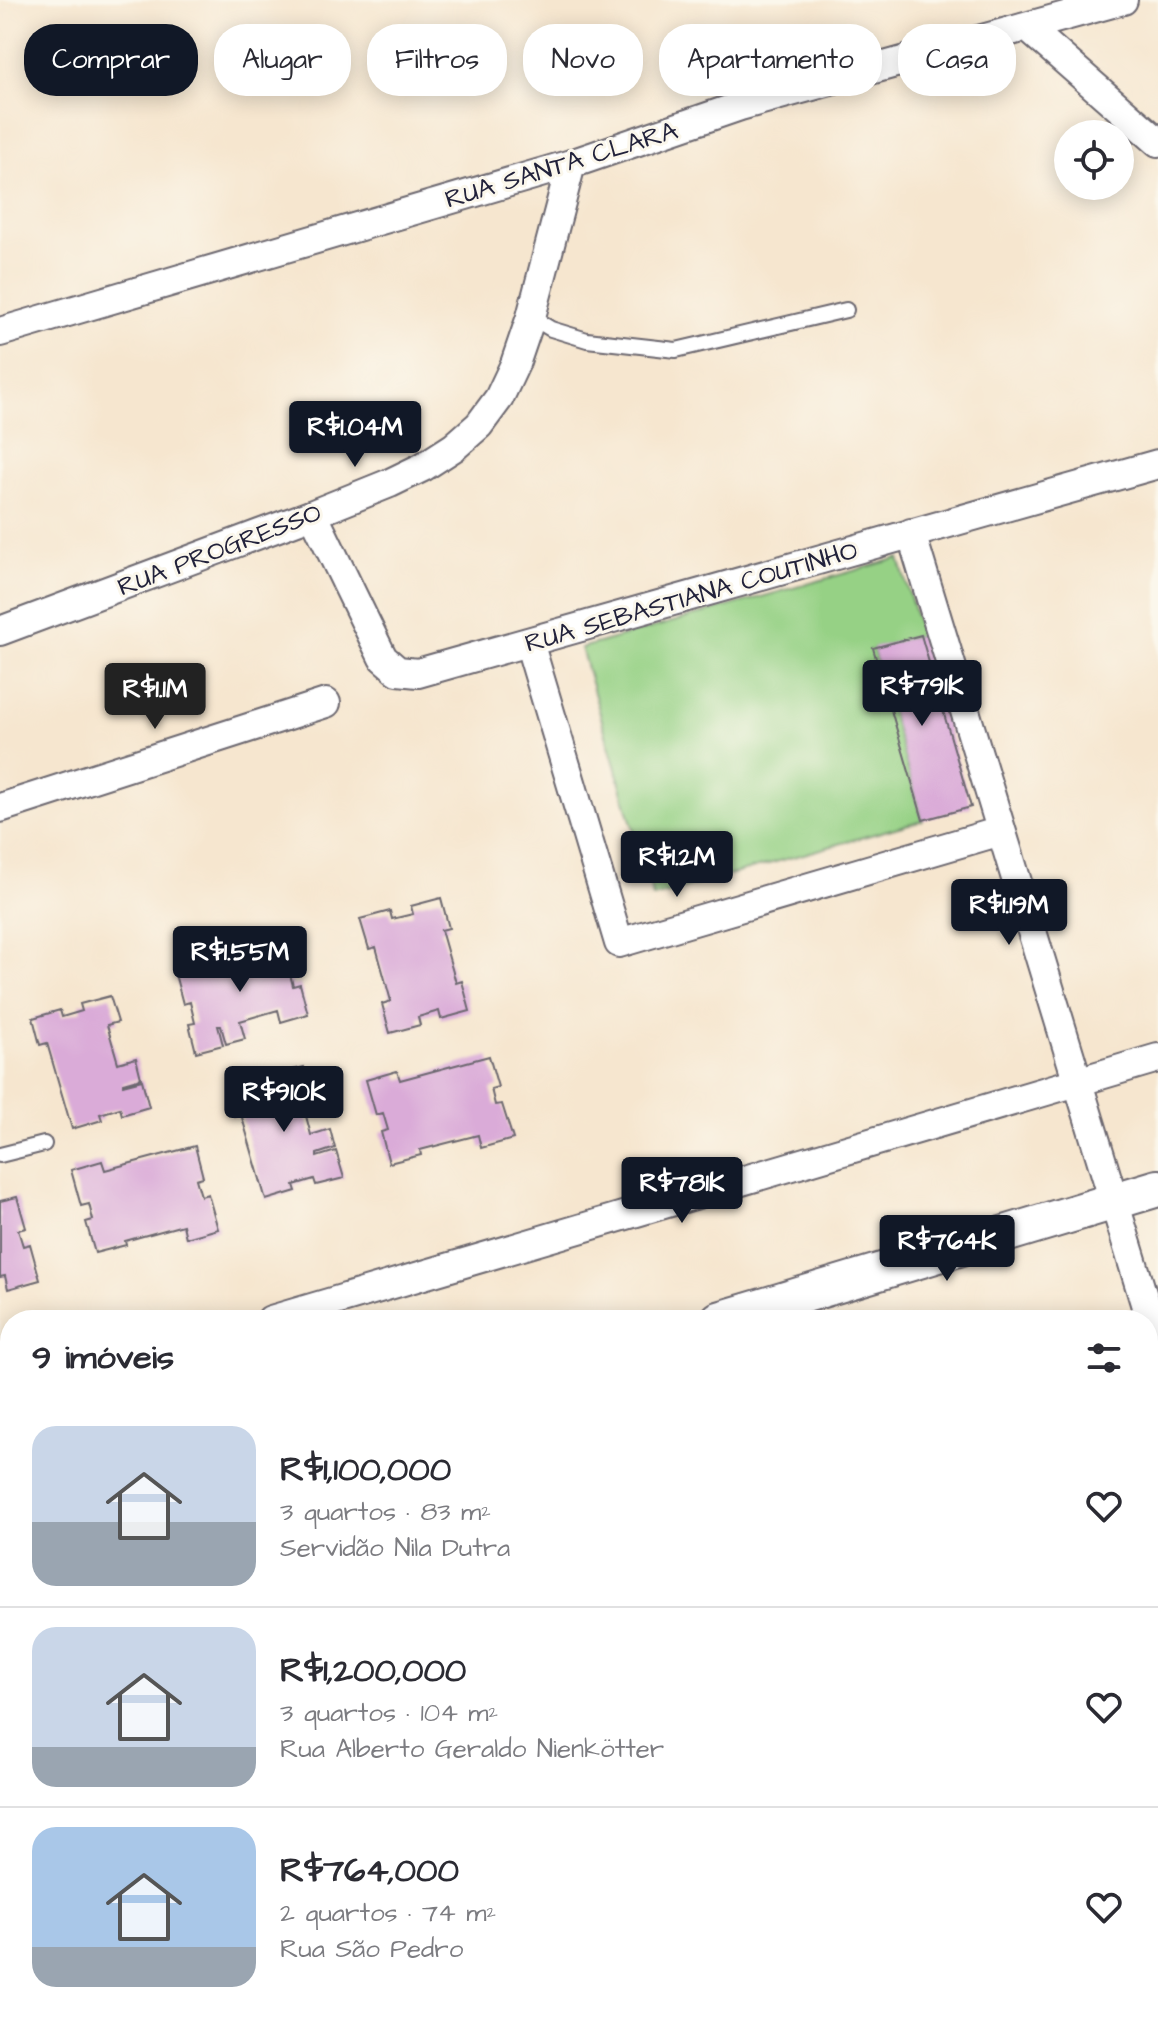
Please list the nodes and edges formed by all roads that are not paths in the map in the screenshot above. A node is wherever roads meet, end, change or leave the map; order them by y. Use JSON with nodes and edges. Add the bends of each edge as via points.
{"nodes":[{"id":1,"x":1123,"y":0,"type":"edge"},
{"id":2,"x":1028,"y":28,"type":"junction"},
{"id":3,"x":1158,"y":142,"type":"edge"},
{"id":4,"x":571,"y":164,"type":"junction"},
{"id":5,"x":846,"y":310,"type":"dead end"},
{"id":6,"x":531,"y":317,"type":"junction"},
{"id":7,"x":0,"y":332,"type":"edge"},
{"id":8,"x":1158,"y":464,"type":"edge"},
{"id":9,"x":313,"y":514,"type":"junction"},
{"id":10,"x":911,"y":533,"type":"junction"},
{"id":11,"x":0,"y":631,"type":"edge"},
{"id":12,"x":529,"y":642,"type":"junction"},
{"id":13,"x":326,"y":703,"type":"dead end"},
{"id":14,"x":0,"y":808,"type":"edge"},
{"id":15,"x":1001,"y":831,"type":"junction"},
{"id":16,"x":1158,"y":1058,"type":"edge"},
{"id":17,"x":1077,"y":1081,"type":"junction"},
{"id":18,"x":44,"y":1144,"type":"dead end"},
{"id":19,"x":0,"y":1155,"type":"edge"},
{"id":20,"x":1158,"y":1188,"type":"edge"},
{"id":21,"x":1114,"y":1201,"type":"junction"},
{"id":22,"x":305,"y":1310,"type":"edge"},
{"id":23,"x":752,"y":1310,"type":"edge"},
{"id":24,"x":1147,"y":1310,"type":"edge"}],
"edges":[{"from":1,"to":2,"type":"street","name":"RUA SANTA CLARA"},
{"from":2,"to":3,"type":"street"},
{"from":2,"to":4,"type":"street","name":"RUA SANTA CLARA","via":[[740,106]]},
{"from":4,"to":6,"type":"street","name":"RUA PROGRESSO"},
{"from":4,"to":7,"type":"street","name":"RUA SANTA CLARA"},
{"from":5,"to":6,"type":"lane","via":[[676,350],[587,340]]},
{"from":6,"to":9,"type":"street","name":"RUA PROGRESSO","via":[[499,398],[479,425],[423,467]]},
{"from":8,"to":10,"type":"street","name":"RUA SEBASTIANA COUTINHO"},
{"from":9,"to":11,"type":"street","name":"RUA PROGRESSO"},
{"from":9,"to":12,"type":"street","name":"RUA SEBASTIANA COUTINHO","via":[[383,658],[398,671],[418,673]]},
{"from":10,"to":12,"type":"street","name":"RUA SEBASTIANA COUTINHO"},
{"from":10,"to":15,"type":"street"},
{"from":12,"to":15,"type":"street","via":[[619,943]]},
{"from":13,"to":14,"type":"street"},
{"from":15,"to":17,"type":"street"},
{"from":16,"to":17,"type":"street"},
{"from":17,"to":21,"type":"street"},
{"from":17,"to":22,"type":"street"},
{"from":18,"to":19,"type":"lane"},
{"from":20,"to":21,"type":"street"},
{"from":21,"to":23,"type":"street"},
{"from":21,"to":24,"type":"street"}]}
